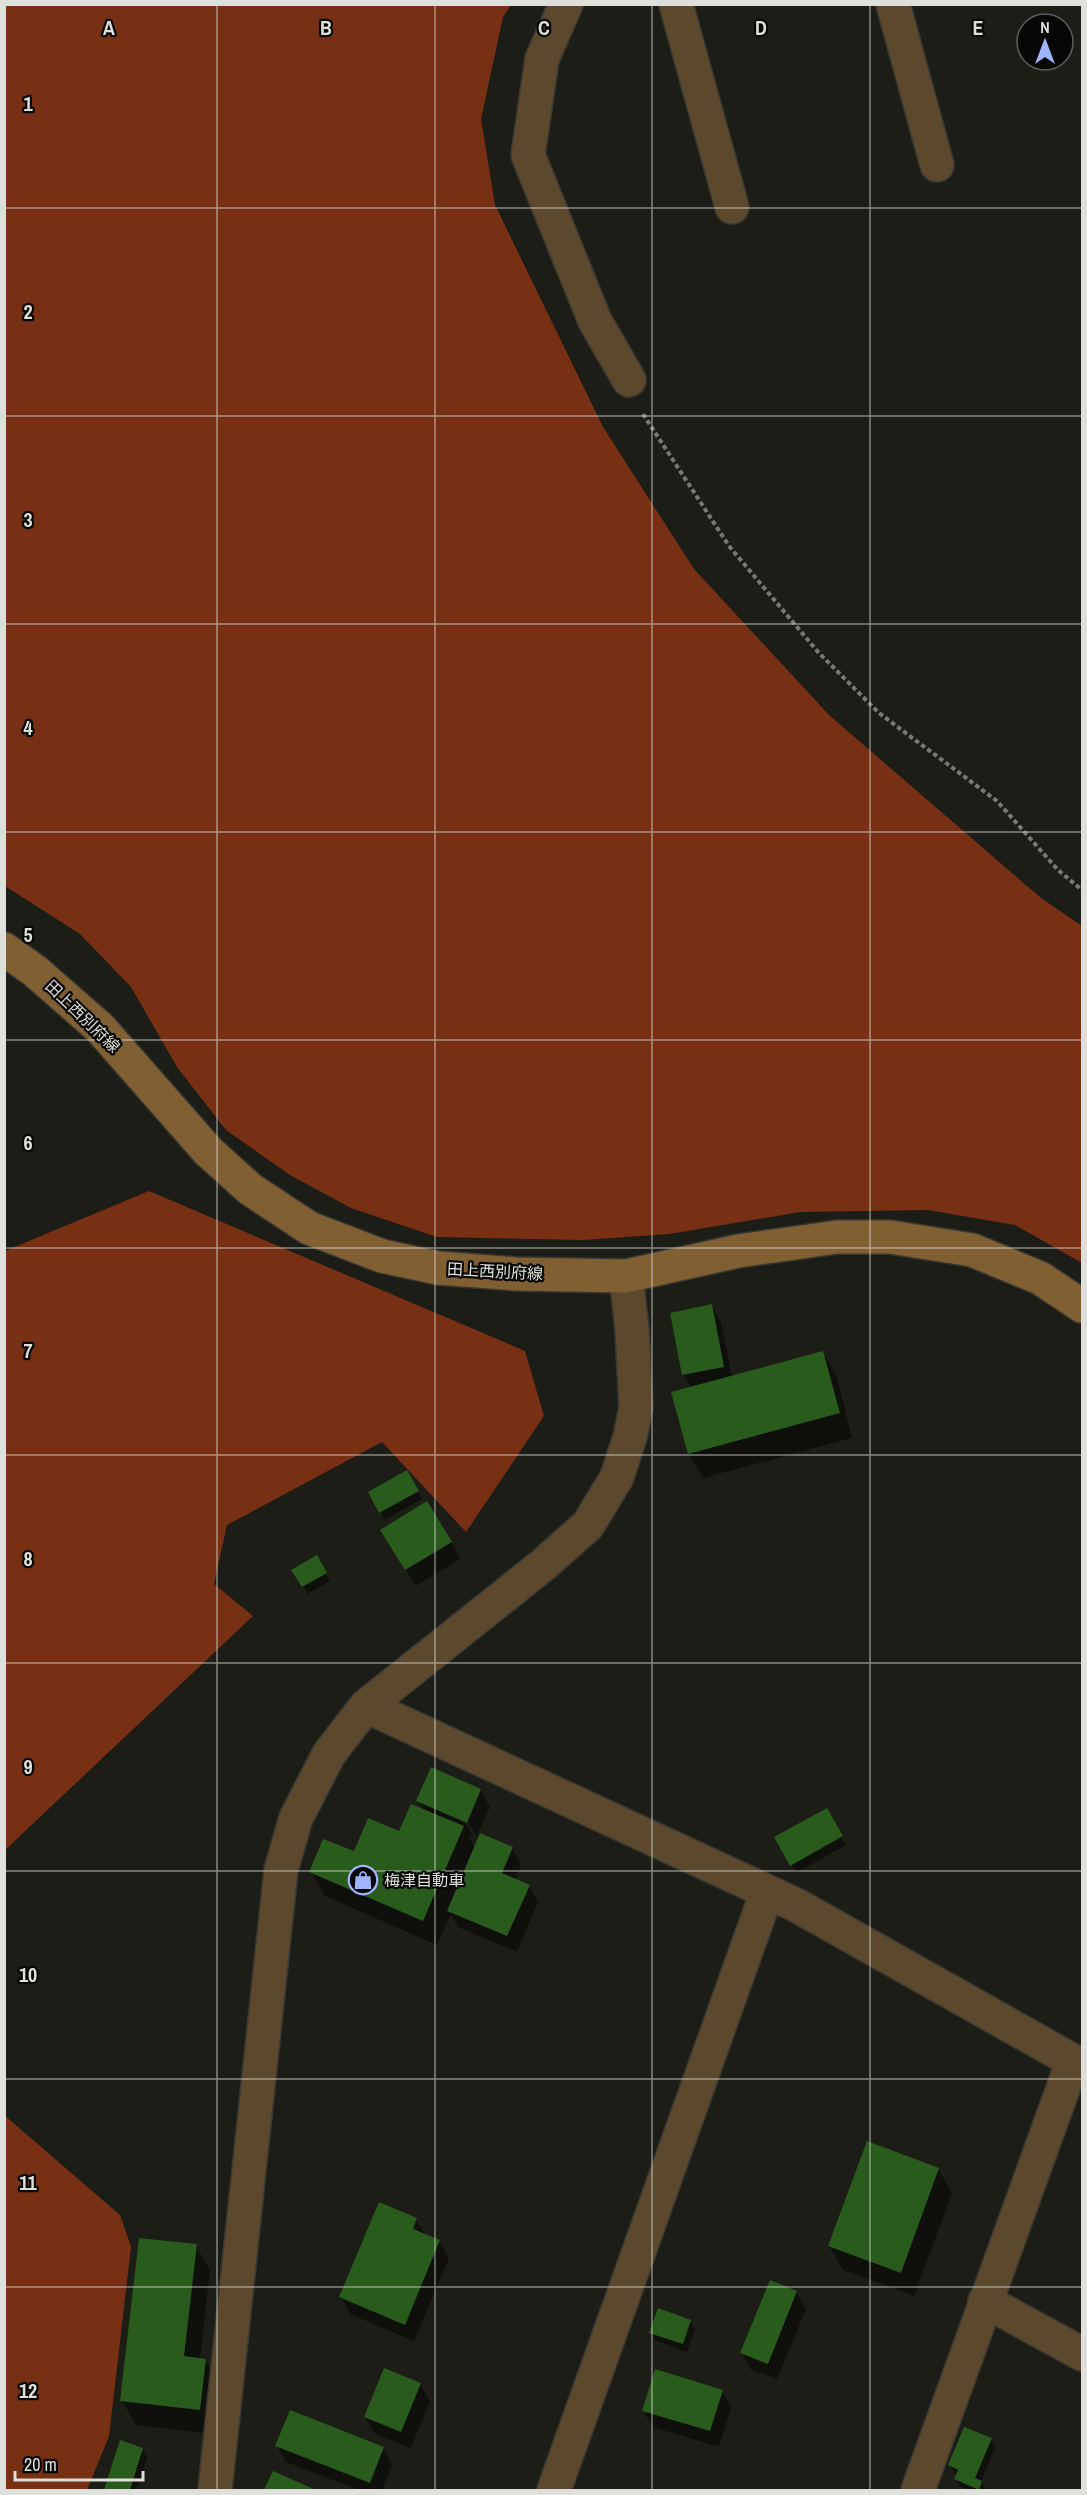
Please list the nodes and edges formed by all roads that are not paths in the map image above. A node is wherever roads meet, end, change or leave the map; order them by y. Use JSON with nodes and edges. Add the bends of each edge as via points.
{"nodes":[{"id":1,"x":566,"y":4,"type":"edge"},
{"id":2,"x":676,"y":4,"type":"edge"},
{"id":3,"x":892,"y":4,"type":"edge"},
{"id":4,"x":937,"y":165,"type":"dead end"},
{"id":5,"x":732,"y":207,"type":"dead end"},
{"id":6,"x":628,"y":380,"type":"road end"},
{"id":7,"x":4,"y":949,"type":"edge"},
{"id":8,"x":626,"y":1276,"type":"junction"},
{"id":9,"x":1083,"y":1306,"type":"edge"},
{"id":10,"x":366,"y":1706,"type":"junction"},
{"id":11,"x":767,"y":1892,"type":"junction"},
{"id":12,"x":1078,"y":2064,"type":"edge"},
{"id":13,"x":985,"y":2301,"type":"junction"},
{"id":14,"x":1083,"y":2354,"type":"edge"},
{"id":15,"x":215,"y":2490,"type":"edge"},
{"id":16,"x":554,"y":2490,"type":"edge"},
{"id":17,"x":918,"y":2490,"type":"edge"}],
"edges":[{"from":1,"to":6,"type":"street","via":[[542,59],[528,155],[595,321]]},
{"from":2,"to":5,"type":"street"},
{"from":3,"to":4,"type":"street"},
{"from":7,"to":8,"type":"street","name":"田上西別府線","via":[[100,1028],[208,1151],[250,1189],[309,1228],[382,1256],[438,1268]]},
{"from":8,"to":9,"type":"street","name":"田上西別府線","via":[[738,1251],[837,1237],[890,1237],[972,1250],[1040,1278]]},
{"from":8,"to":10,"type":"street","via":[[636,1408],[617,1477],[588,1525]]},
{"from":10,"to":11,"type":"street"},
{"from":10,"to":15,"type":"street","via":[[329,1754],[296,1818],[281,1870]]},
{"from":11,"to":12,"type":"street"},
{"from":11,"to":16,"type":"street"},
{"from":12,"to":13,"type":"street"},
{"from":13,"to":14,"type":"street"},
{"from":13,"to":17,"type":"street"}]}
